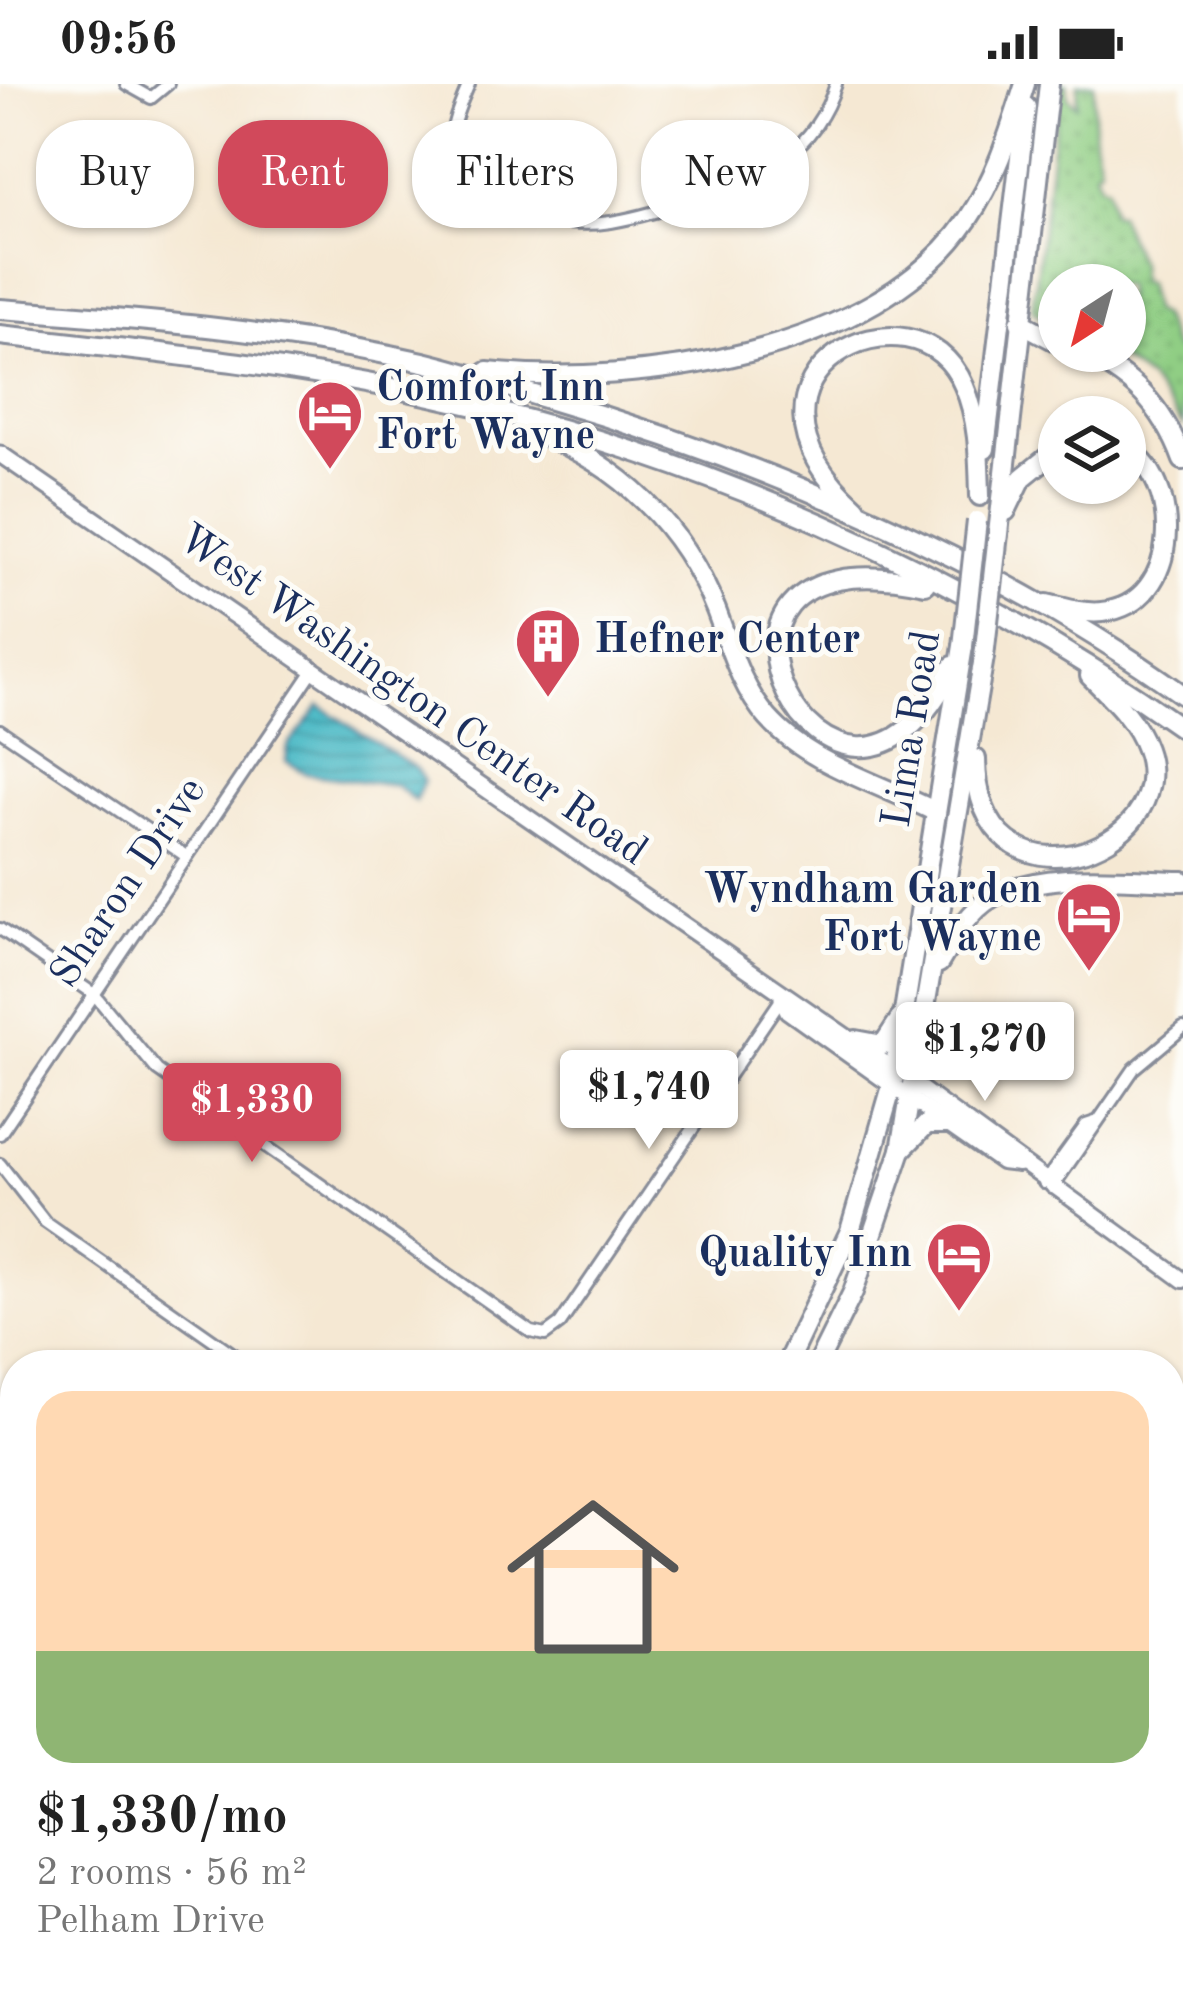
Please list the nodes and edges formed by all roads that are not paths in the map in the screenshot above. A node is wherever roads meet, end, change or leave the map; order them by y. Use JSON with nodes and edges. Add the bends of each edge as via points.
{"nodes":[{"id":1,"x":126,"y":84,"type":"edge"},
{"id":2,"x":168,"y":84,"type":"edge"},
{"id":3,"x":469,"y":84,"type":"edge"},
{"id":4,"x":836,"y":84,"type":"edge"},
{"id":5,"x":1027,"y":84,"type":"edge"},
{"id":6,"x":1049,"y":84,"type":"edge"},
{"id":7,"x":0,"y":309,"type":"edge"},
{"id":8,"x":1020,"y":322,"type":"junction"},
{"id":9,"x":1038,"y":332,"type":"edge"},
{"id":10,"x":0,"y":334,"type":"edge"},
{"id":11,"x":442,"y":368,"type":"junction"},
{"id":12,"x":1118,"y":372,"type":"edge"},
{"id":13,"x":430,"y":396,"type":"junction"},
{"id":14,"x":0,"y":454,"type":"edge"},
{"id":15,"x":1183,"y":460,"type":"edge"},
{"id":16,"x":1146,"y":463,"type":"edge"},
{"id":17,"x":1038,"y":465,"type":"edge"},
{"id":18,"x":980,"y":496,"type":"junction"},
{"id":19,"x":884,"y":528,"type":"junction"},
{"id":20,"x":999,"y":530,"type":"junction"},
{"id":21,"x":951,"y":590,"type":"junction"},
{"id":22,"x":1023,"y":598,"type":"junction"},
{"id":23,"x":963,"y":649,"type":"junction"},
{"id":24,"x":1070,"y":656,"type":"junction"},
{"id":25,"x":314,"y":669,"type":"junction"},
{"id":26,"x":1183,"y":695,"type":"edge"},
{"id":27,"x":976,"y":712,"type":"junction"},
{"id":28,"x":1183,"y":729,"type":"edge"},
{"id":29,"x":0,"y":730,"type":"edge"},
{"id":30,"x":936,"y":812,"type":"junction"},
{"id":31,"x":186,"y":856,"type":"junction"},
{"id":32,"x":1183,"y":881,"type":"edge"},
{"id":33,"x":0,"y":928,"type":"edge"},
{"id":34,"x":933,"y":973,"type":"junction"},
{"id":35,"x":94,"y":994,"type":"junction"},
{"id":36,"x":782,"y":998,"type":"junction"},
{"id":37,"x":907,"y":1004,"type":"junction"},
{"id":38,"x":1183,"y":1028,"type":"edge"},
{"id":39,"x":856,"y":1040,"type":"junction"},
{"id":40,"x":894,"y":1078,"type":"junction"},
{"id":41,"x":912,"y":1091,"type":"junction"},
{"id":42,"x":947,"y":1124,"type":"junction"},
{"id":43,"x":0,"y":1134,"type":"edge"},
{"id":44,"x":901,"y":1150,"type":"junction"},
{"id":45,"x":0,"y":1164,"type":"edge"},
{"id":46,"x":1018,"y":1164,"type":"junction"},
{"id":47,"x":1048,"y":1185,"type":"junction"},
{"id":48,"x":1183,"y":1280,"type":"edge"},
{"id":49,"x":228,"y":1350,"type":"edge"},
{"id":50,"x":793,"y":1350,"type":"edge"},
{"id":51,"x":824,"y":1350,"type":"edge"}],
"edges":[{"from":1,"to":2,"type":"street","via":[[152,98]]},
{"from":3,"to":4,"type":"street","via":[[452,153],[464,179],[495,202],[576,224],[664,207],[784,158],[816,128]]},
{"from":5,"to":11,"type":"highway","via":[[967,220],[914,278],[839,322],[605,375]]},
{"from":5,"to":18,"type":"highway","name":"Lima Road"},
{"from":6,"to":8,"type":"highway","name":"Lima Road"},
{"from":7,"to":11,"type":"highway","via":[[210,324]]},
{"from":8,"to":9,"type":"highway"},
{"from":8,"to":20,"type":"highway","name":"Lima Road"},
{"from":10,"to":13,"type":"highway","via":[[237,361]]},
{"from":11,"to":19,"type":"highway","via":[[642,427],[783,479]]},
{"from":12,"to":15,"type":"highway","via":[[1166,422]]},
{"from":13,"to":21,"type":"highway","via":[[577,435],[774,506]]},
{"from":13,"to":30,"type":"highway","via":[[563,444],[641,496],[697,568],[766,716],[806,750]]},
{"from":14,"to":25,"type":"main road","name":"West Washington Center Road"},
{"from":16,"to":22,"type":"highway","via":[[1160,473],[1177,510],[1166,573],[1140,598],[1105,612]]},
{"from":17,"to":20,"type":"highway","via":[[1022,478]]},
{"from":18,"to":19,"type":"highway","via":[[973,418],[943,356],[888,336],[852,344],[809,388],[805,446],[831,485]]},
{"from":18,"to":23,"type":"highway","name":"Lima Road","bridge":true},
{"from":19,"to":22,"type":"highway"},
{"from":20,"to":27,"type":"highway","name":"Lima Road","bridge":true},
{"from":21,"to":23,"type":"highway","via":[[902,579],[826,578],[784,618],[777,679],[811,730],[840,744],[883,742],[930,710]]},
{"from":21,"to":24,"type":"highway"},
{"from":22,"to":26,"type":"highway"},
{"from":23,"to":30,"type":"highway","name":"Lima Road"},
{"from":24,"to":27,"type":"highway","via":[[1134,724],[1148,753],[1149,782],[1137,810],[1102,846],[1066,860],[1006,840],[976,785]]},
{"from":24,"to":28,"type":"highway"},
{"from":25,"to":31,"type":"street","name":"Sharon Drive"},
{"from":25,"to":36,"type":"main road","name":"West Washington Center Road"},
{"from":27,"to":34,"type":"highway","name":"Lima Road"},
{"from":29,"to":31,"type":"street"},
{"from":30,"to":37,"type":"highway","name":"Lima Road"},
{"from":31,"to":35,"type":"street","name":"Sharon Drive"},
{"from":32,"to":34,"type":"highway","via":[[1034,884],[991,897]]},
{"from":33,"to":35,"type":"street"},
{"from":34,"to":41,"type":"highway","name":"Lima Road"},
{"from":35,"to":36,"type":"street","via":[[158,1070],[544,1335],[560,1324]]},
{"from":35,"to":43,"type":"street","name":"Sharon Drive"},
{"from":36,"to":39,"type":"main road","name":"West Washington Center Road","via":[[797,999]]},
{"from":36,"to":40,"type":"main road","name":"West Washington Center Road","via":[[788,1011]]},
{"from":37,"to":39,"type":"highway","via":[[883,1045]]},
{"from":37,"to":40,"type":"highway","name":"Lima Road"},
{"from":38,"to":47,"type":"street","via":[[1146,1054]]},
{"from":39,"to":40,"type":"main road","name":"West Washington Center Road"},
{"from":40,"to":41,"type":"main road","name":"West Washington Center Road"},
{"from":40,"to":50,"type":"highway","name":"Lima Road","via":[[850,1231]]},
{"from":41,"to":42,"type":"main road","name":"West Washington Center Road"},
{"from":41,"to":44,"type":"highway","name":"Lima Road"},
{"from":41,"to":46,"type":"main road","name":"West Washington Center Road"},
{"from":42,"to":44,"type":"highway","via":[[927,1124]]},
{"from":42,"to":46,"type":"main road","name":"West Washington Center Road","via":[[1001,1162]]},
{"from":44,"to":51,"type":"highway","name":"Lima Road"},
{"from":45,"to":49,"type":"street","via":[[45,1222]]},
{"from":46,"to":47,"type":"main road","name":"West Washington Center Road"},
{"from":47,"to":48,"type":"main road","name":"West Washington Center Road"}]}
